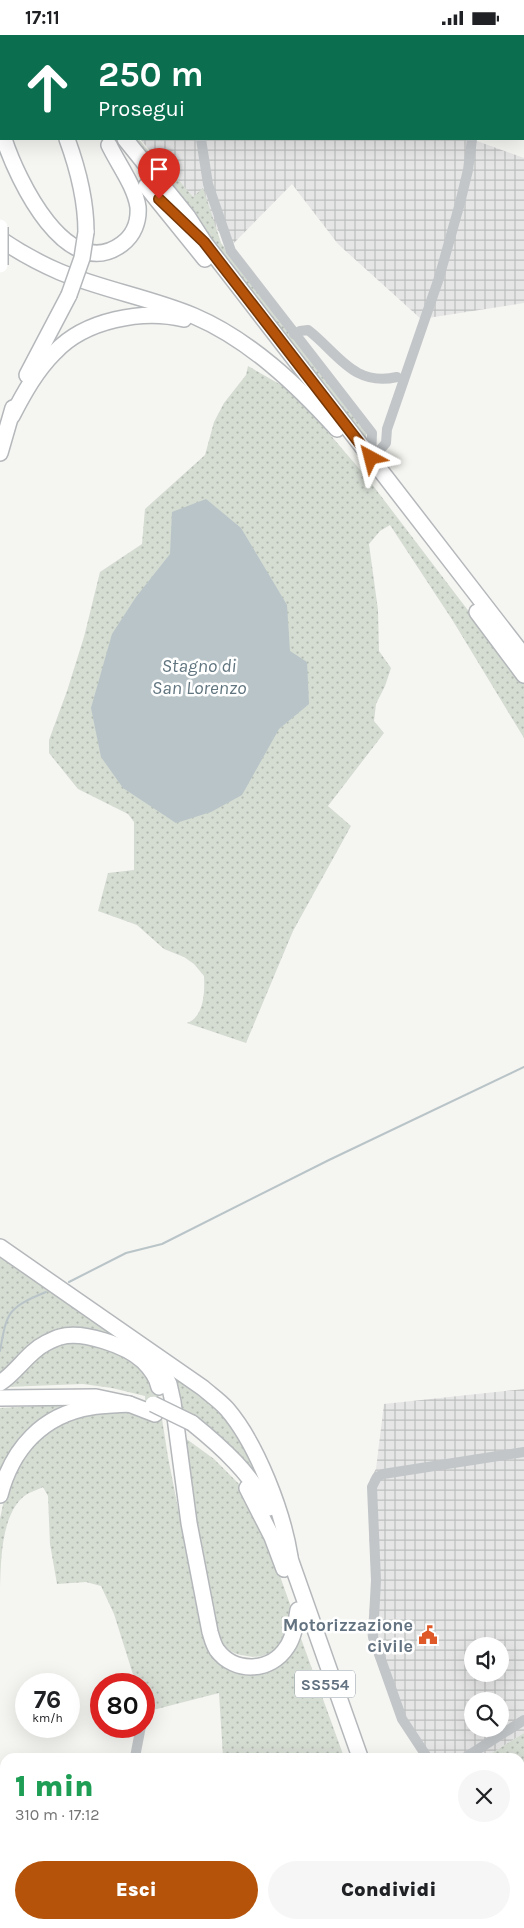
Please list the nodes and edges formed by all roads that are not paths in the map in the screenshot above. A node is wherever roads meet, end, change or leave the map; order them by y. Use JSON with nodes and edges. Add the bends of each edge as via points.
{"nodes":[{"id":1,"x":4,"y":140,"type":"edge"},
{"id":2,"x":66,"y":140,"type":"edge"},
{"id":3,"x":126,"y":140,"type":"edge"},
{"id":4,"x":201,"y":140,"type":"edge"},
{"id":5,"x":472,"y":140,"type":"edge"},
{"id":6,"x":105,"y":142,"type":"edge"},
{"id":7,"x":146,"y":186,"type":"junction"},
{"id":8,"x":0,"y":227,"type":"edge"},
{"id":9,"x":0,"y":239,"type":"edge"},
{"id":10,"x":204,"y":242,"type":"junction"},
{"id":11,"x":83,"y":249,"type":"junction"},
{"id":12,"x":0,"y":265,"type":"edge"},
{"id":13,"x":294,"y":334,"type":"junction"},
{"id":14,"x":248,"y":349,"type":"junction"},
{"id":15,"x":397,"y":377,"type":"dead end"},
{"id":16,"x":12,"y":416,"type":"junction"},
{"id":17,"x":354,"y":448,"type":"junction"},
{"id":18,"x":0,"y":453,"type":"edge"},
{"id":19,"x":371,"y":453,"type":"junction"},
{"id":20,"x":524,"y":656,"type":"edge"},
{"id":21,"x":524,"y":675,"type":"edge"},
{"id":22,"x":0,"y":1247,"type":"edge"},
{"id":23,"x":152,"y":1352,"type":"junction"},
{"id":24,"x":0,"y":1383,"type":"edge"},
{"id":25,"x":0,"y":1390,"type":"edge"},
{"id":26,"x":0,"y":1398,"type":"edge"},
{"id":27,"x":129,"y":1404,"type":"junction"},
{"id":28,"x":154,"y":1409,"type":"junction"},
{"id":29,"x":191,"y":1428,"type":"junction"},
{"id":30,"x":524,"y":1452,"type":"edge"},
{"id":31,"x":0,"y":1495,"type":"edge"},
{"id":32,"x":190,"y":1523,"type":"junction"},
{"id":33,"x":290,"y":1557,"type":"junction"},
{"id":34,"x":298,"y":1610,"type":"junction"},
{"id":35,"x":524,"y":1720,"type":"edge"},
{"id":36,"x":139,"y":1738,"type":"edge"},
{"id":37,"x":136,"y":1753,"type":"edge"},
{"id":38,"x":351,"y":1753,"type":"edge"},
{"id":39,"x":359,"y":1753,"type":"edge"},
{"id":40,"x":424,"y":1753,"type":"edge"},
{"id":41,"x":472,"y":1753,"type":"edge"}],
"edges":[{"from":1,"to":11,"type":"highway","via":[[38,211],[67,242]]},
{"from":2,"to":11,"type":"highway","bridge":true,"via":[[84,200],[86,232]]},
{"from":3,"to":10,"type":"highway","via":[[188,217]]},
{"from":4,"to":13,"type":"street","via":[[208,184],[231,251]]},
{"from":5,"to":19,"type":"street","via":[[466,178],[445,259],[386,443],[379,451]]},
{"from":6,"to":7,"type":"highway"},
{"from":6,"to":11,"type":"highway","via":[[134,193],[138,218],[128,239],[114,249],[97,254]]},
{"from":7,"to":10,"type":"highway"},
{"from":7,"to":17,"type":"highway","via":[[247,308]]},
{"from":8,"to":12,"type":"highway","bridge":true},
{"from":9,"to":14,"type":"highway","via":[[61,273],[194,316]]},
{"from":10,"to":19,"type":"highway"},
{"from":11,"to":16,"type":"highway","bridge":true,"via":[[80,268],[69,295],[30,369],[15,401]]},
{"from":13,"to":15,"type":"street","via":[[308,330],[332,354],[366,378],[384,380]]},
{"from":13,"to":19,"type":"street","via":[[372,433]]},
{"from":14,"to":16,"type":"highway","via":[[205,326],[181,318],[149,315],[120,318],[78,335],[56,351],[29,385]]},
{"from":14,"to":17,"type":"highway","via":[[294,384]]},
{"from":16,"to":18,"type":"highway"},
{"from":17,"to":21,"type":"highway"},
{"from":19,"to":20,"type":"highway"},
{"from":22,"to":23,"type":"highway"},
{"from":23,"to":32,"type":"highway","via":[[169,1384],[173,1401]]},
{"from":23,"to":33,"type":"highway","via":[[203,1388],[226,1408],[241,1428],[255,1449],[286,1533]]},
{"from":24,"to":32,"type":"highway","via":[[44,1344],[62,1336],[86,1337],[109,1343],[143,1361],[158,1383]]},
{"from":25,"to":28,"type":"highway","number":"SS554","via":[[102,1391],[138,1399]]},
{"from":26,"to":27,"type":"highway","number":"SS554","via":[[96,1397]]},
{"from":27,"to":28,"type":"highway","number":"SS554"},
{"from":27,"to":31,"type":"highway","via":[[90,1407],[58,1416],[35,1431],[16,1455]]},
{"from":28,"to":29,"type":"highway","number":"SS554","bridge":true},
{"from":29,"to":33,"type":"highway","number":"SS554","via":[[218,1443],[246,1471],[269,1508]]},
{"from":29,"to":34,"type":"highway","number":"SS554","via":[[249,1491],[272,1537]]},
{"from":30,"to":40,"type":"street","via":[[383,1474],[377,1477],[372,1487],[376,1580],[373,1637],[402,1719]]},
{"from":32,"to":34,"type":"highway","via":[[210,1632],[222,1656],[230,1662],[249,1667],[275,1661],[289,1646]]},
{"from":33,"to":39,"type":"highway","number":"SS554"},
{"from":34,"to":38,"type":"highway","number":"SS554"},
{"from":35,"to":41,"type":"street"},
{"from":36,"to":37,"type":"street"}]}
